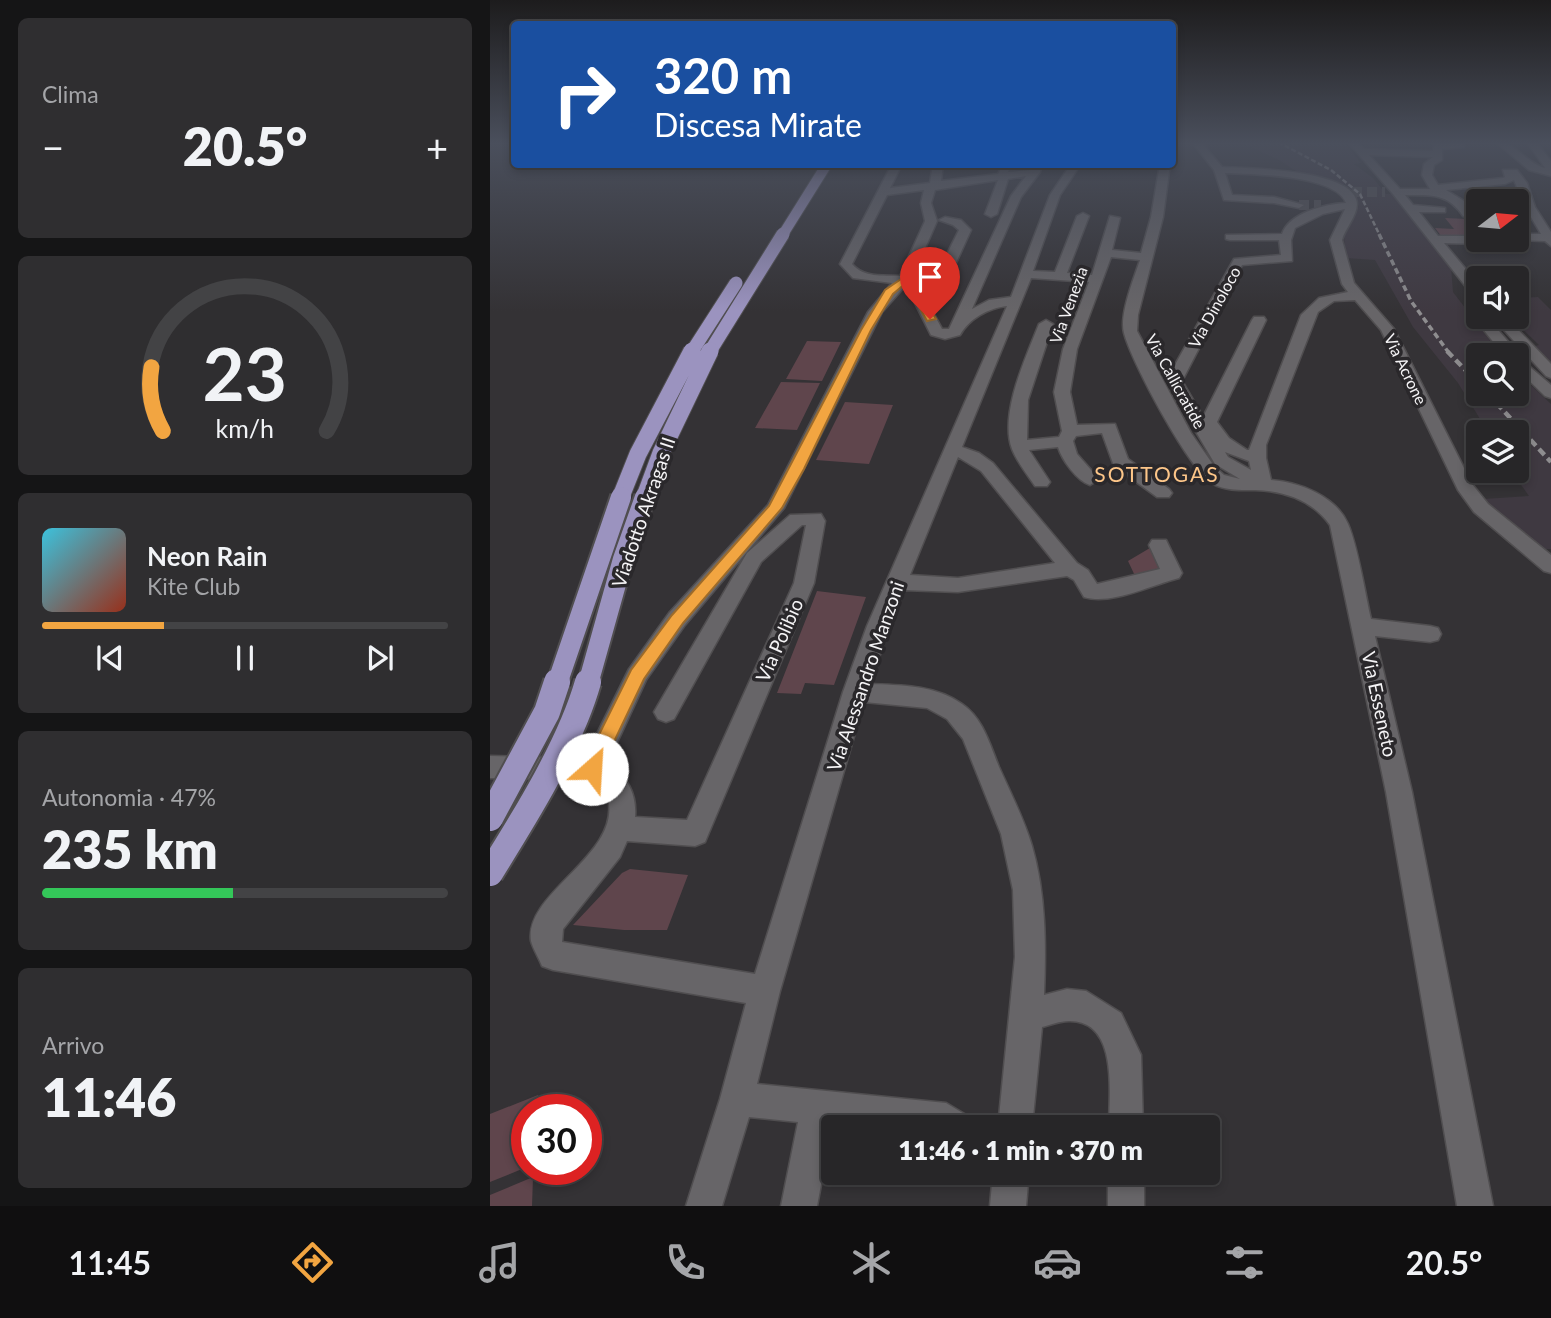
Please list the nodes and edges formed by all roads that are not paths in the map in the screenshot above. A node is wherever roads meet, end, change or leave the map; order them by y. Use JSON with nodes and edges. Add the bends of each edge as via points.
{"nodes":[{"id":1,"x":791,"y":198,"type":"edge"},
{"id":2,"x":806,"y":198,"type":"edge"},
{"id":3,"x":880,"y":198,"type":"edge"},
{"id":4,"x":927,"y":198,"type":"edge"},
{"id":5,"x":996,"y":198,"type":"edge"},
{"id":6,"x":1015,"y":198,"type":"edge"},
{"id":7,"x":1054,"y":198,"type":"edge"},
{"id":8,"x":1160,"y":198,"type":"edge"},
{"id":9,"x":1234,"y":198,"type":"edge"},
{"id":10,"x":1351,"y":198,"type":"edge"},
{"id":11,"x":1398,"y":198,"type":"tunnel mouth"},
{"id":12,"x":1452,"y":198,"type":"edge"},
{"id":13,"x":1527,"y":198,"type":"edge"},
{"id":14,"x":1299,"y":205,"type":"tunnel mouth"},
{"id":15,"x":1321,"y":205,"type":"tunnel mouth"},
{"id":16,"x":1334,"y":206,"type":"junction"},
{"id":17,"x":1351,"y":206,"type":"junction"},
{"id":18,"x":1410,"y":208,"type":"junction"},
{"id":19,"x":957,"y":209,"type":"dead end"},
{"id":20,"x":1441,"y":210,"type":"dead end"},
{"id":21,"x":1466,"y":212,"type":"edge"},
{"id":22,"x":990,"y":214,"type":"dead end"},
{"id":23,"x":1083,"y":216,"type":"dead end"},
{"id":24,"x":1114,"y":218,"type":"dead end"},
{"id":25,"x":931,"y":220,"type":"junction"},
{"id":26,"x":945,"y":220,"type":"junction"},
{"id":27,"x":1285,"y":235,"type":"junction"},
{"id":28,"x":1230,"y":237,"type":"dead end"},
{"id":29,"x":1530,"y":238,"type":"edge"},
{"id":30,"x":1435,"y":239,"type":"junction"},
{"id":31,"x":1466,"y":240,"type":"edge"},
{"id":32,"x":1550,"y":240,"type":"edge"},
{"id":33,"x":1106,"y":253,"type":"junction"},
{"id":34,"x":1147,"y":257,"type":"junction"},
{"id":35,"x":1024,"y":274,"type":"junction"},
{"id":36,"x":1461,"y":275,"type":"junction"},
{"id":37,"x":1060,"y":276,"type":"junction"},
{"id":38,"x":1096,"y":279,"type":"junction"},
{"id":39,"x":904,"y":280,"type":"junction"},
{"id":40,"x":1466,"y":280,"type":"edge"},
{"id":41,"x":1357,"y":296,"type":"junction"},
{"id":42,"x":1466,"y":299,"type":"edge"},
{"id":43,"x":1016,"y":301,"type":"junction"},
{"id":44,"x":924,"y":305,"type":"junction"},
{"id":45,"x":1259,"y":320,"type":"dead end"},
{"id":46,"x":960,"y":321,"type":"junction"},
{"id":47,"x":1046,"y":324,"type":"dead end"},
{"id":48,"x":1490,"y":329,"type":"edge"},
{"id":49,"x":1510,"y":329,"type":"edge"},
{"id":50,"x":1502,"y":343,"type":"edge"},
{"id":51,"x":1529,"y":372,"type":"edge"},
{"id":52,"x":1551,"y":373,"type":"edge"},
{"id":53,"x":1551,"y":393,"type":"edge"},
{"id":54,"x":1068,"y":436,"type":"junction"},
{"id":55,"x":1019,"y":446,"type":"junction"},
{"id":56,"x":951,"y":449,"type":"junction"},
{"id":57,"x":1257,"y":458,"type":"junction"},
{"id":58,"x":1090,"y":479,"type":"dead end"},
{"id":59,"x":1041,"y":482,"type":"dead end"},
{"id":60,"x":1263,"y":485,"type":"junction"},
{"id":61,"x":1163,"y":493,"type":"dead end"},
{"id":62,"x":1159,"y":545,"type":"dead end"},
{"id":63,"x":1551,"y":566,"type":"edge"},
{"id":64,"x":1070,"y":568,"type":"junction"},
{"id":65,"x":896,"y":582,"type":"junction"},
{"id":66,"x":677,"y":619,"type":"junction"},
{"id":67,"x":1363,"y":626,"type":"junction"},
{"id":68,"x":713,"y":627,"type":"junction"},
{"id":69,"x":1430,"y":634,"type":"dead end"},
{"id":70,"x":855,"y":692,"type":"junction"},
{"id":71,"x":666,"y":712,"type":"dead end"},
{"id":72,"x":490,"y":767,"type":"edge"},
{"id":73,"x":592,"y":769,"type":"junction"},
{"id":74,"x":490,"y":818,"type":"edge"},
{"id":75,"x":621,"y":828,"type":"junction"},
{"id":76,"x":490,"y":873,"type":"edge"},
{"id":77,"x":765,"y":990,"type":"junction"},
{"id":78,"x":1025,"y":1015,"type":"junction"},
{"id":79,"x":737,"y":1099,"type":"junction"},
{"id":80,"x":818,"y":1109,"type":"junction"},
{"id":81,"x":888,"y":1115,"type":"edge"},
{"id":82,"x":1016,"y":1115,"type":"edge"},
{"id":83,"x":1126,"y":1115,"type":"edge"},
{"id":84,"x":715,"y":1166,"type":"junction"},
{"id":85,"x":1010,"y":1185,"type":"edge"},
{"id":86,"x":1126,"y":1185,"type":"edge"},
{"id":87,"x":690,"y":1206,"type":"edge"},
{"id":88,"x":704,"y":1206,"type":"edge"},
{"id":89,"x":799,"y":1206,"type":"edge"},
{"id":90,"x":1008,"y":1206,"type":"edge"},
{"id":91,"x":1126,"y":1206,"type":"edge"},
{"id":92,"x":1475,"y":1206,"type":"edge"}],
"edges":[{"from":1,"to":74,"type":"main road","name":"Viadotto Akragas II","bridge":true,"via":[[689,355],[658,413],[614,514],[547,712]]},
{"from":2,"to":76,"type":"main road","name":"Viadotto Akragas II","bridge":true,"via":[[708,355],[680,412],[627,547],[582,704],[528,812]]},
{"from":3,"to":39,"type":"street","via":[[846,264],[849,271],[862,277]]},
{"from":4,"to":25,"type":"street"},
{"from":5,"to":22,"type":"street"},
{"from":6,"to":46,"type":"street"},
{"from":7,"to":35,"type":"street","name":"Via Alessandro Manzoni"},
{"from":8,"to":34,"type":"street","name":"Via Callicratide"},
{"from":9,"to":14,"type":"street"},
{"from":10,"to":17,"type":"street"},
{"from":11,"to":18,"type":"street"},
{"from":12,"to":21,"type":"street"},
{"from":13,"to":32,"type":"street"},
{"from":15,"to":16,"type":"street"},
{"from":16,"to":17,"type":"street"},
{"from":16,"to":27,"type":"street","via":[[1290,226]]},
{"from":17,"to":41,"type":"street","name":"Via Acrone","via":[[1336,240],[1348,284]]},
{"from":18,"to":20,"type":"street"},
{"from":18,"to":30,"type":"street"},
{"from":19,"to":26,"type":"street"},
{"from":23,"to":37,"type":"street"},
{"from":24,"to":33,"type":"street","name":"Via Venezia"},
{"from":25,"to":26,"type":"street"},
{"from":25,"to":39,"type":"street"},
{"from":26,"to":44,"type":"street","via":[[957,222],[965,230],[932,300]]},
{"from":27,"to":28,"type":"street"},
{"from":27,"to":60,"type":"street","name":"Via Dinoloco","via":[[1288,258],[1238,262],[1174,381],[1221,460]]},
{"from":29,"to":32,"type":"street"},
{"from":30,"to":31,"type":"street"},
{"from":30,"to":36,"type":"street"},
{"from":33,"to":34,"type":"street"},
{"from":33,"to":38,"type":"street","name":"Via Venezia"},
{"from":34,"to":60,"type":"street","name":"Via Callicratide","via":[[1131,315],[1130,331],[1138,349],[1205,468],[1226,483]]},
{"from":35,"to":37,"type":"street"},
{"from":35,"to":43,"type":"street","name":"Via Alessandro Manzoni"},
{"from":36,"to":40,"type":"street"},
{"from":36,"to":42,"type":"street","via":[[1458,288]]},
{"from":37,"to":38,"type":"street"},
{"from":38,"to":54,"type":"street","name":"Via Venezia","via":[[1070,349],[1062,392]]},
{"from":39,"to":44,"type":"street","via":[[910,281]]},
{"from":39,"to":66,"type":"street","via":[[875,312],[775,508]]},
{"from":41,"to":57,"type":"street","via":[[1323,299],[1308,315]]},
{"from":41,"to":63,"type":"street","name":"Via Acrone","via":[[1387,329],[1471,497]]},
{"from":43,"to":46,"type":"street","via":[[994,303]]},
{"from":43,"to":56,"type":"street","name":"Via Alessandro Manzoni"},
{"from":44,"to":46,"type":"street","via":[[938,333],[955,332]]},
{"from":45,"to":57,"type":"street","via":[[1209,422],[1224,446]]},
{"from":47,"to":55,"type":"street","via":[[1018,416]]},
{"from":48,"to":50,"type":"street"},
{"from":49,"to":52,"type":"street"},
{"from":51,"to":53,"type":"street"},
{"from":54,"to":55,"type":"street"},
{"from":54,"to":58,"type":"street","name":"Via Venezia","via":[[1069,455]]},
{"from":54,"to":61,"type":"street","via":[[1109,428],[1120,462]]},
{"from":55,"to":59,"type":"street"},
{"from":56,"to":64,"type":"street","via":[[987,467]]},
{"from":56,"to":65,"type":"street","name":"Via Alessandro Manzoni"},
{"from":57,"to":60,"type":"street"},
{"from":60,"to":67,"type":"street","name":"Via Esseneto","via":[[1291,488],[1335,518]]},
{"from":62,"to":64,"type":"street","via":[[1172,573],[1140,583],[1091,592],[1081,575]]},
{"from":64,"to":65,"type":"street","via":[[958,585]]},
{"from":65,"to":70,"type":"street","name":"Via Alessandro Manzoni"},
{"from":66,"to":68,"type":"street"},
{"from":66,"to":73,"type":"street","via":[[637,675]]},
{"from":67,"to":69,"type":"street"},
{"from":67,"to":92,"type":"street","name":"Via Esseneto","via":[[1399,792]]},
{"from":68,"to":71,"type":"street","name":"Via Polibio"},
{"from":68,"to":75,"type":"street","name":"Via Polibio","via":[[754,558],[797,519],[814,518],[804,583],[695,833]]},
{"from":70,"to":77,"type":"street","name":"Via Alessandro Manzoni"},
{"from":70,"to":78,"type":"street","via":[[938,702],[958,713],[971,730],[1021,856],[1028,902]]},
{"from":72,"to":73,"type":"street"},
{"from":73,"to":75,"type":"street","via":[[619,790]]},
{"from":75,"to":77,"type":"street","via":[[606,856],[550,918],[545,929],[547,948],[553,955]]},
{"from":77,"to":79,"type":"street","name":"Via Alessandro Manzoni"},
{"from":78,"to":82,"type":"street"},
{"from":78,"to":83,"type":"street","via":[[1067,1005],[1086,1007],[1110,1024],[1125,1055]]},
{"from":79,"to":80,"type":"street"},
{"from":79,"to":84,"type":"street","name":"Via Alessandro Manzoni"},
{"from":80,"to":81,"type":"street"},
{"from":80,"to":89,"type":"street"},
{"from":84,"to":87,"type":"street","name":"Via Alessandro Manzoni"},
{"from":84,"to":88,"type":"street","name":"Via Alessandro Manzoni"},
{"from":85,"to":90,"type":"street"},
{"from":86,"to":91,"type":"street"}]}
